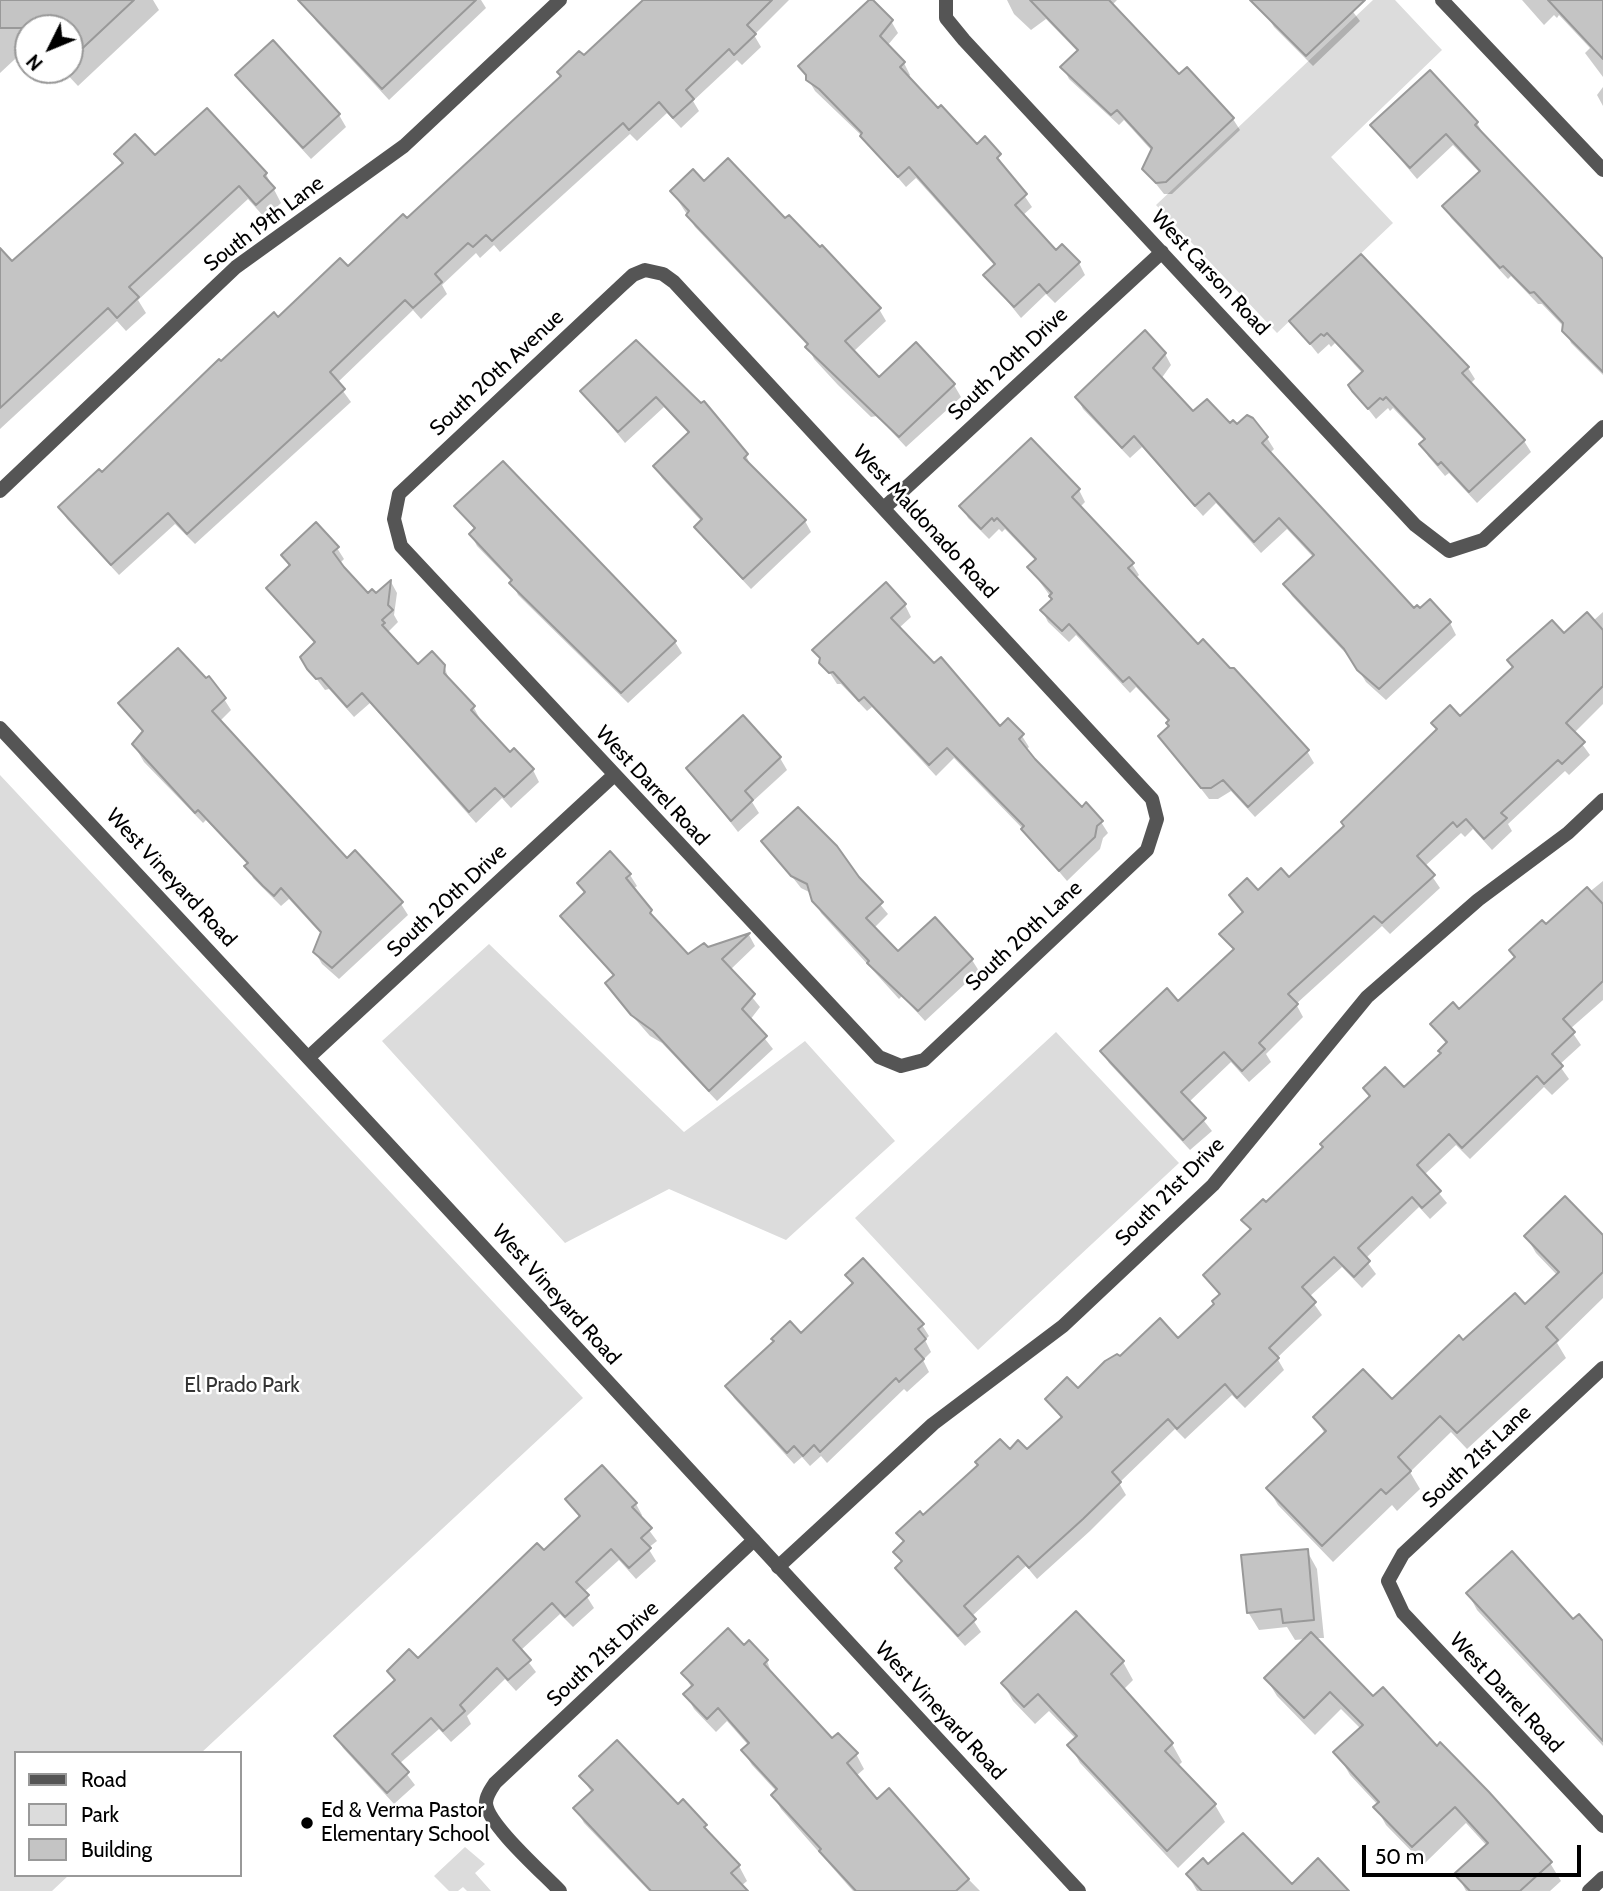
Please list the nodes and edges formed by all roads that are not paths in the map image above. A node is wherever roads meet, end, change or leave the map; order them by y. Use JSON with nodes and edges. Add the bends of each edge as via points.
{"nodes":[{"id":1,"x":560,"y":0,"type":"edge"},
{"id":2,"x":946,"y":0,"type":"edge"},
{"id":3,"x":1442,"y":0,"type":"edge"},
{"id":4,"x":1603,"y":170,"type":"edge"},
{"id":5,"x":1162,"y":252,"type":"junction"},
{"id":6,"x":645,"y":270,"type":"joint"},
{"id":7,"x":1603,"y":427,"type":"edge"},
{"id":8,"x":0,"y":491,"type":"edge"},
{"id":9,"x":884,"y":508,"type":"junction"},
{"id":10,"x":394,"y":519,"type":"joint"},
{"id":11,"x":0,"y":727,"type":"edge"},
{"id":12,"x":613,"y":776,"type":"junction"},
{"id":13,"x":1603,"y":800,"type":"edge"},
{"id":14,"x":1157,"y":820,"type":"joint"},
{"id":15,"x":310,"y":1056,"type":"junction"},
{"id":16,"x":901,"y":1066,"type":"joint"},
{"id":17,"x":1603,"y":1368,"type":"edge"},
{"id":18,"x":754,"y":1540,"type":"junction"},
{"id":19,"x":778,"y":1567,"type":"junction"},
{"id":20,"x":1388,"y":1581,"type":"joint"},
{"id":21,"x":1603,"y":1826,"type":"edge"},
{"id":22,"x":1603,"y":1878,"type":"edge"},
{"id":23,"x":560,"y":1891,"type":"edge"},
{"id":24,"x":1079,"y":1891,"type":"edge"},
{"id":25,"x":1589,"y":1891,"type":"edge"}],
"edges":[{"from":1,"to":8,"type":"street","name":"South 19th Lane","via":[[404,146],[236,267]]},
{"from":2,"to":5,"type":"street","name":"West Carson Road","via":[[946,18]]},
{"from":3,"to":4,"type":"street"},
{"from":5,"to":7,"type":"street","name":"West Carson Road","via":[[1415,526],[1449,551],[1483,540]]},
{"from":5,"to":9,"type":"street","name":"South 20th Drive"},
{"from":6,"to":9,"type":"street","name":"West Maldonado Road","via":[[674,282]]},
{"from":6,"to":10,"type":"street","name":"South 20th Avenue","via":[[627,281],[399,494]]},
{"from":9,"to":14,"type":"street","name":"West Maldonado Road","via":[[1152,799]]},
{"from":10,"to":12,"type":"street","name":"West Darrel Road","via":[[401,546]]},
{"from":11,"to":15,"type":"street","name":"West Vineyard Road"},
{"from":12,"to":15,"type":"street","name":"South 20th Drive"},
{"from":12,"to":16,"type":"street","name":"West Darrel Road","via":[[879,1056]]},
{"from":13,"to":19,"type":"street","name":"South 21st Drive","via":[[1367,997],[1213,1185],[1063,1326],[933,1424]]},
{"from":14,"to":16,"type":"street","name":"South 20th Lane","via":[[1147,850],[924,1059]]},
{"from":15,"to":18,"type":"street","name":"West Vineyard Road"},
{"from":17,"to":20,"type":"street","name":"South 21st Lane","via":[[1403,1554]]},
{"from":18,"to":19,"type":"street","name":"West Vineyard Road"},
{"from":18,"to":23,"type":"street","name":"South 21st Drive","via":[[495,1783],[486,1803],[493,1820]]},
{"from":19,"to":24,"type":"street","name":"West Vineyard Road"},
{"from":20,"to":21,"type":"street","name":"West Darrel Road","via":[[1403,1613]]},
{"from":22,"to":25,"type":"street"}]}
